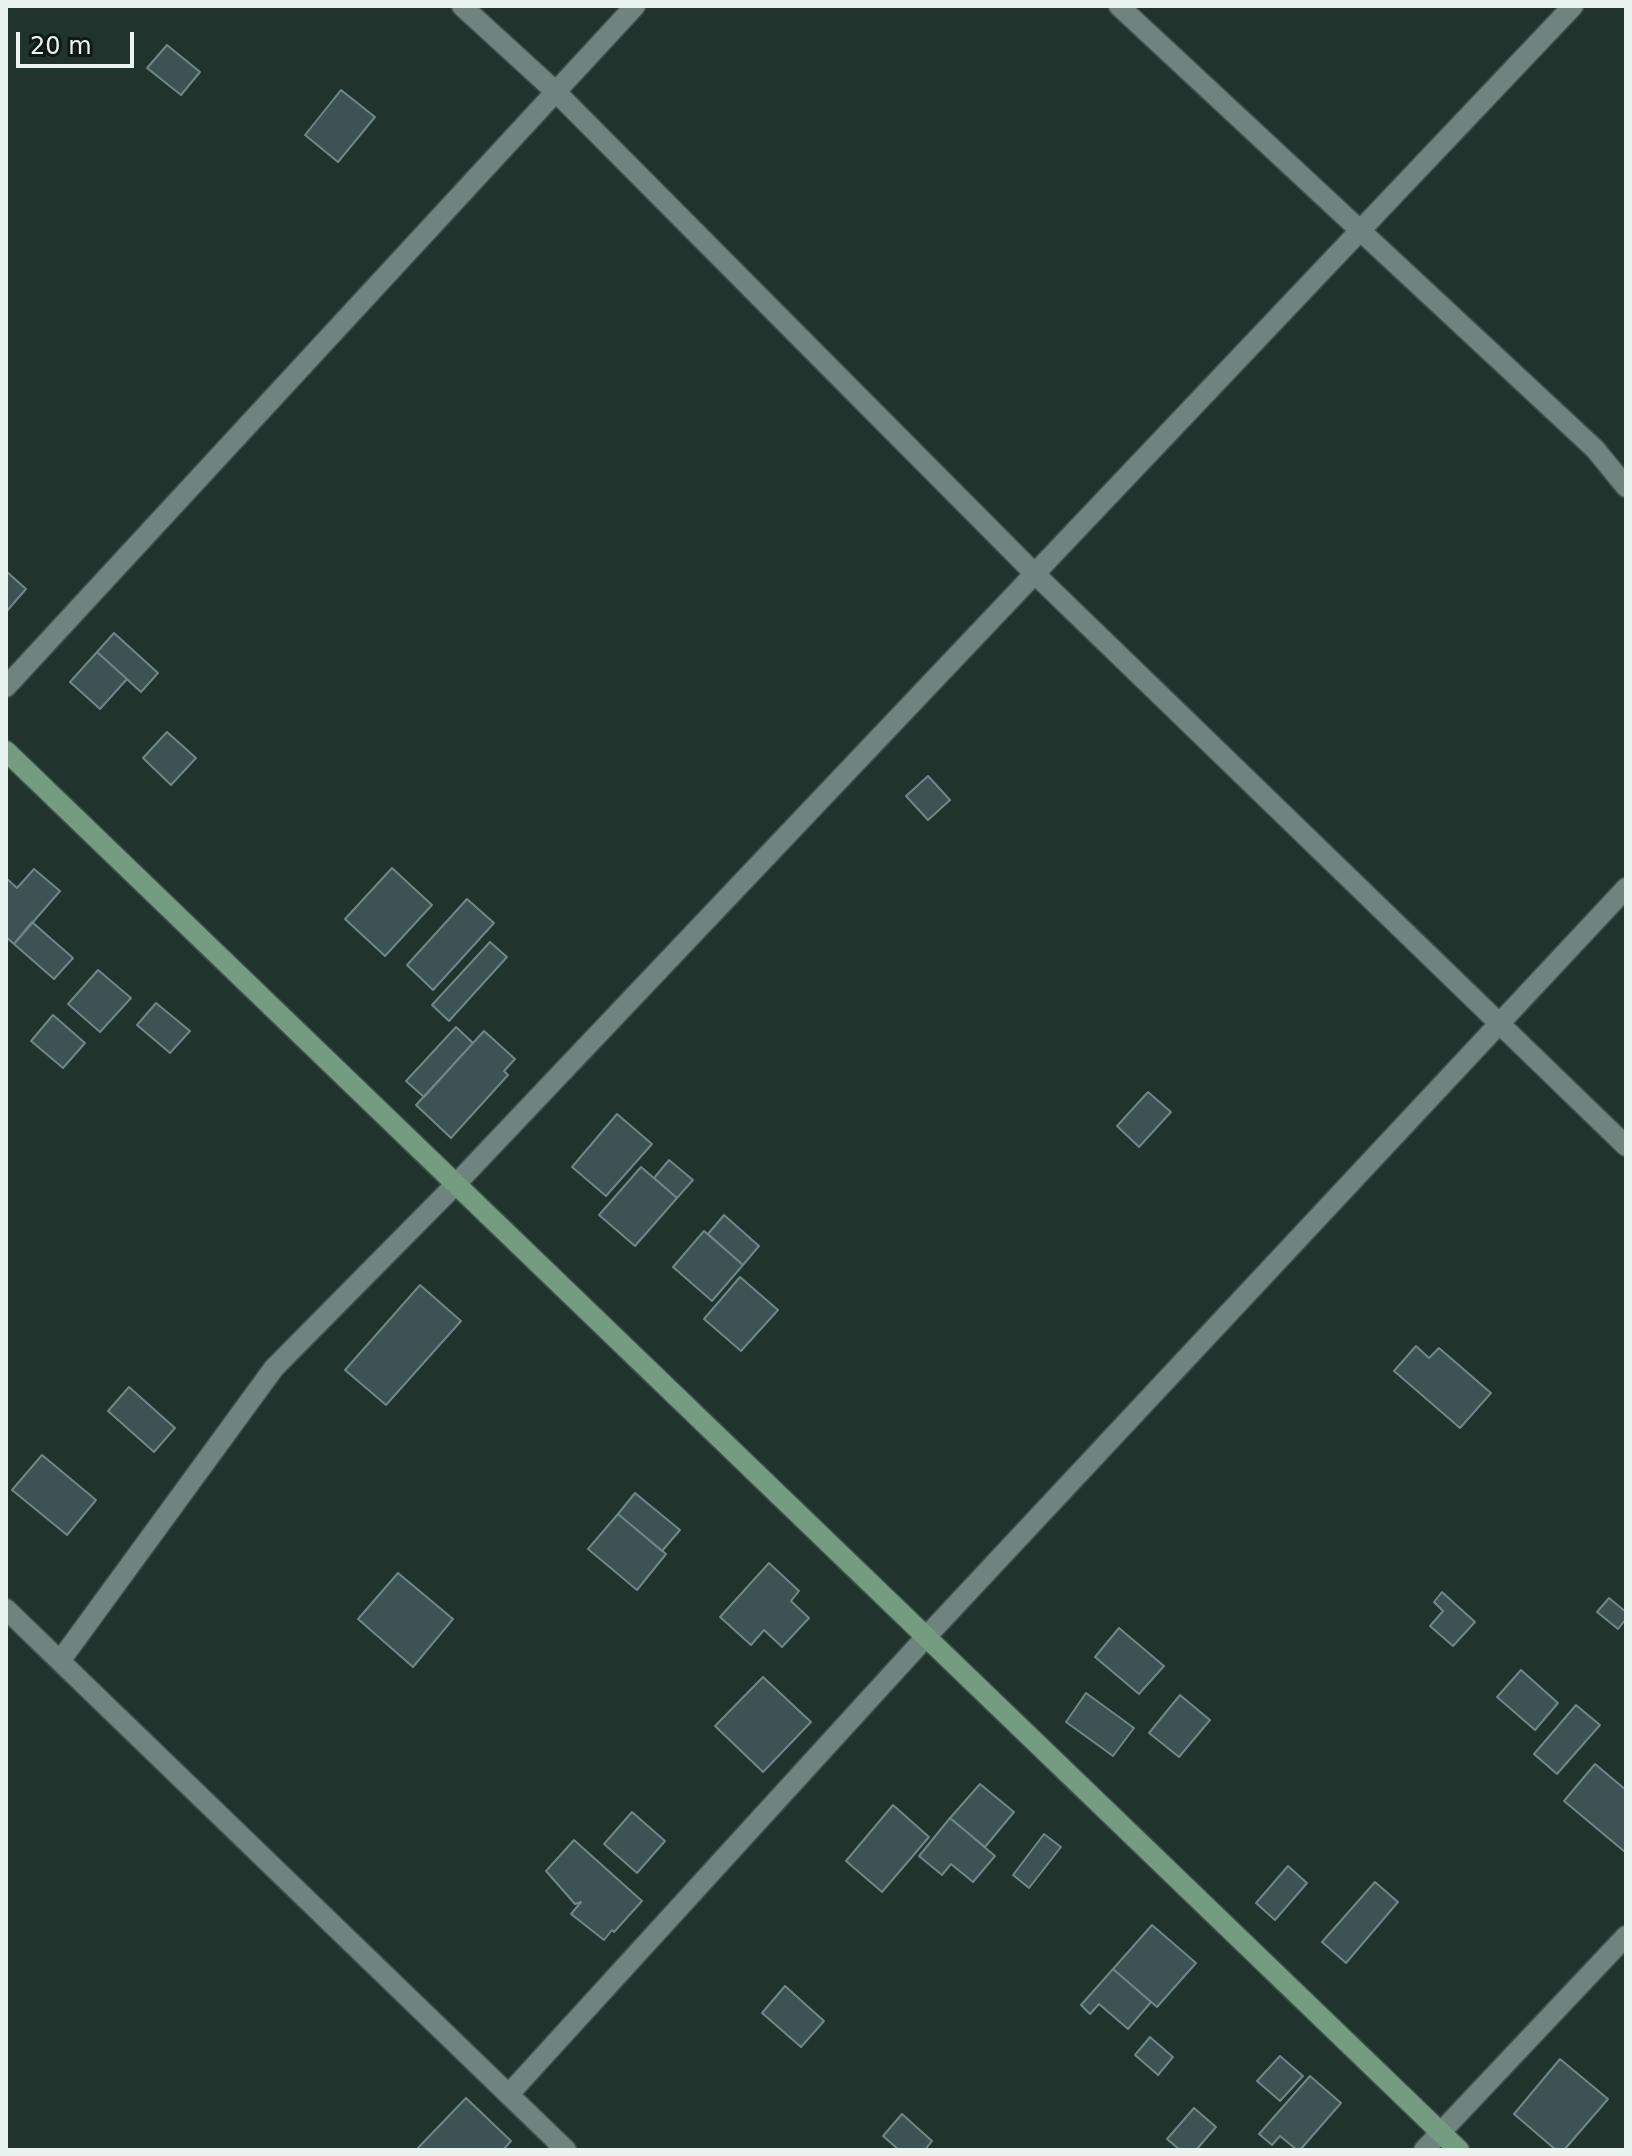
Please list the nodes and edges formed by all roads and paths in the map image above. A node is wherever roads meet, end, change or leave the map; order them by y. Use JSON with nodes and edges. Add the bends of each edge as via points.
{"nodes":[{"id":1,"x":462,"y":6,"type":"edge"},
{"id":2,"x":635,"y":6,"type":"edge"},
{"id":3,"x":1119,"y":6,"type":"edge"},
{"id":4,"x":1573,"y":6,"type":"edge"},
{"id":5,"x":556,"y":92,"type":"junction"},
{"id":6,"x":1359,"y":230,"type":"junction"},
{"id":7,"x":1626,"y":487,"type":"edge"},
{"id":8,"x":1034,"y":573,"type":"junction"},
{"id":9,"x":6,"y":687,"type":"edge"},
{"id":10,"x":6,"y":751,"type":"edge"},
{"id":11,"x":1626,"y":888,"type":"edge"},
{"id":12,"x":1499,"y":1024,"type":"junction"},
{"id":13,"x":1626,"y":1146,"type":"edge"},
{"id":14,"x":456,"y":1184,"type":"junction"},
{"id":15,"x":6,"y":1609,"type":"edge"},
{"id":16,"x":926,"y":1637,"type":"junction"},
{"id":17,"x":60,"y":1661,"type":"junction"},
{"id":18,"x":1626,"y":1936,"type":"edge"},
{"id":19,"x":509,"y":2094,"type":"junction"},
{"id":20,"x":1441,"y":2133,"type":"junction"},
{"id":21,"x":566,"y":2150,"type":"edge"},
{"id":22,"x":1424,"y":2150,"type":"edge"},
{"id":23,"x":1459,"y":2150,"type":"edge"}],
"edges":[{"from":1,"to":5,"type":"street"},
{"from":2,"to":5,"type":"street"},
{"from":3,"to":6,"type":"street"},
{"from":4,"to":6,"type":"street"},
{"from":5,"to":8,"type":"street"},
{"from":5,"to":9,"type":"street"},
{"from":6,"to":7,"type":"street","via":[[1595,449]]},
{"from":6,"to":8,"type":"street"},
{"from":8,"to":12,"type":"street"},
{"from":8,"to":14,"type":"street"},
{"from":10,"to":14,"type":"street"},
{"from":11,"to":12,"type":"street"},
{"from":12,"to":13,"type":"street"},
{"from":12,"to":16,"type":"street"},
{"from":14,"to":16,"type":"street"},
{"from":14,"to":17,"type":"street","via":[[274,1368]]},
{"from":15,"to":17,"type":"street"},
{"from":16,"to":19,"type":"street"},
{"from":16,"to":20,"type":"street"},
{"from":17,"to":19,"type":"street"},
{"from":18,"to":20,"type":"street"},
{"from":19,"to":21,"type":"street"},
{"from":20,"to":22,"type":"street"},
{"from":20,"to":23,"type":"street"}]}
